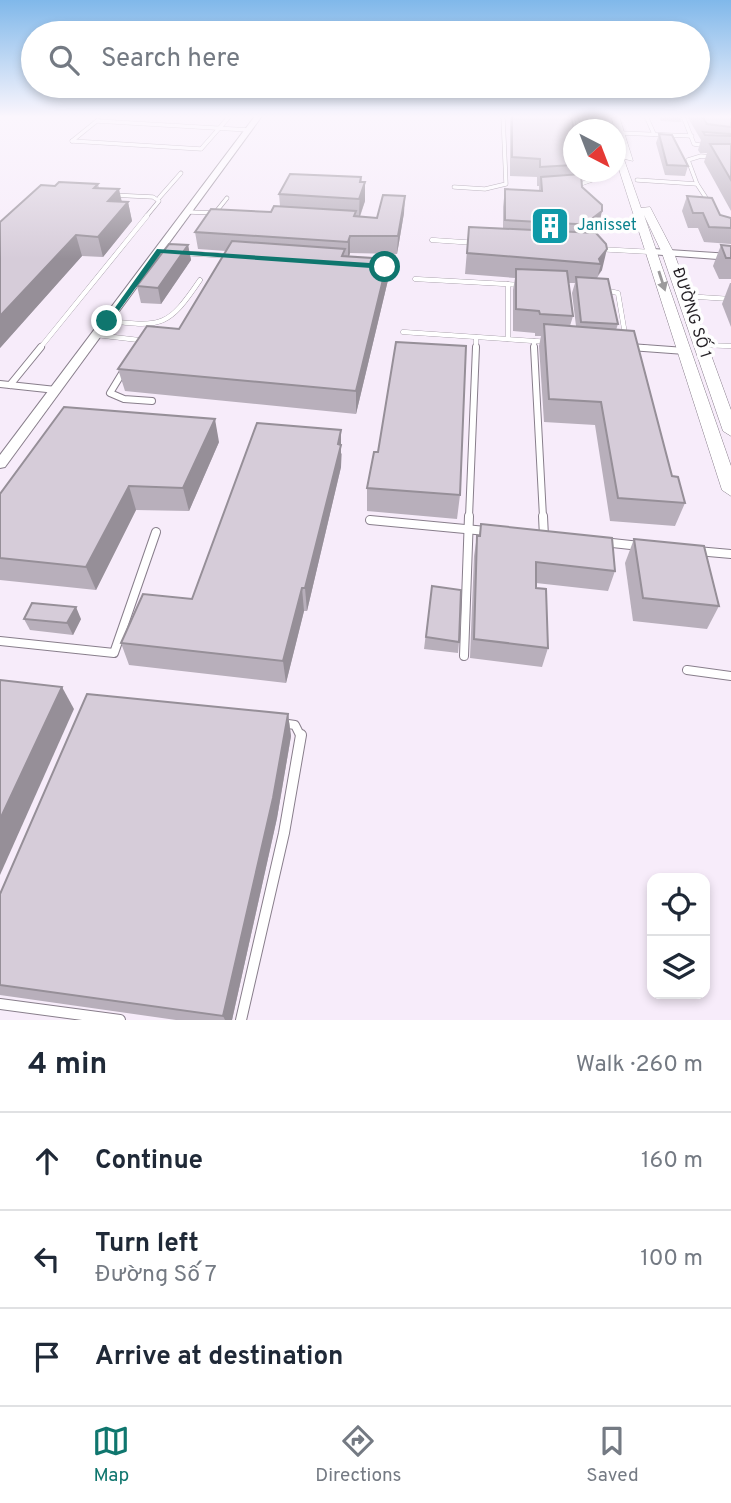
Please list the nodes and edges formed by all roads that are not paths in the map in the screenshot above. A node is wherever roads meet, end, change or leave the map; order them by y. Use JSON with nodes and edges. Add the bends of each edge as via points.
{"nodes":[{"id":1,"x":224,"y":164,"type":"edge"},
{"id":2,"x":505,"y":164,"type":"edge"},
{"id":3,"x":630,"y":164,"type":"edge"},
{"id":4,"x":689,"y":164,"type":"edge"},
{"id":5,"x":181,"y":173,"type":"dead end"},
{"id":6,"x":637,"y":180,"type":"junction"},
{"id":7,"x":590,"y":182,"type":"edge"},
{"id":8,"x":626,"y":182,"type":"edge"},
{"id":9,"x":697,"y":184,"type":"junction"},
{"id":10,"x":454,"y":187,"type":"dead end"},
{"id":11,"x":567,"y":188,"type":"edge"},
{"id":12,"x":100,"y":194,"type":"edge"},
{"id":13,"x":159,"y":198,"type":"junction"},
{"id":14,"x":227,"y":198,"type":"dead end"},
{"id":15,"x":189,"y":212,"type":"junction"},
{"id":16,"x":215,"y":214,"type":"junction"},
{"id":17,"x":227,"y":214,"type":"edge"},
{"id":18,"x":717,"y":214,"type":"edge"},
{"id":19,"x":432,"y":240,"type":"dead end"},
{"id":20,"x":196,"y":243,"type":"edge"},
{"id":21,"x":488,"y":243,"type":"edge"},
{"id":22,"x":584,"y":249,"type":"edge"},
{"id":23,"x":159,"y":251,"type":"junction"},
{"id":24,"x":189,"y":253,"type":"junction"},
{"id":25,"x":653,"y":253,"type":"junction"},
{"id":26,"x":668,"y":253,"type":"junction"},
{"id":27,"x":393,"y":256,"type":"dead end"},
{"id":28,"x":244,"y":257,"type":"edge"},
{"id":29,"x":731,"y":257,"type":"edge"},
{"id":30,"x":366,"y":266,"type":"edge"},
{"id":31,"x":415,"y":279,"type":"dead end"},
{"id":32,"x":200,"y":281,"type":"dead end"},
{"id":33,"x":508,"y":284,"type":"junction"},
{"id":34,"x":532,"y":285,"type":"edge"},
{"id":35,"x":600,"y":290,"type":"edge"},
{"id":36,"x":683,"y":296,"type":"junction"},
{"id":37,"x":731,"y":299,"type":"edge"},
{"id":38,"x":107,"y":321,"type":"junction"},
{"id":39,"x":150,"y":325,"type":"junction"},
{"id":40,"x":403,"y":332,"type":"dead end"},
{"id":41,"x":96,"y":335,"type":"junction"},
{"id":42,"x":476,"y":337,"type":"junction"},
{"id":43,"x":508,"y":339,"type":"junction"},
{"id":44,"x":139,"y":340,"type":"junction"},
{"id":45,"x":534,"y":341,"type":"junction"},
{"id":46,"x":560,"y":342,"type":"edge"},
{"id":47,"x":700,"y":345,"type":"junction"},
{"id":48,"x":731,"y":346,"type":"edge"},
{"id":49,"x":685,"y":351,"type":"junction"},
{"id":50,"x":133,"y":357,"type":"edge"},
{"id":51,"x":125,"y":368,"type":"edge"},
{"id":52,"x":0,"y":384,"type":"edge"},
{"id":53,"x":10,"y":385,"type":"junction"},
{"id":54,"x":56,"y":390,"type":"junction"},
{"id":55,"x":152,"y":401,"type":"dead end"},
{"id":56,"x":731,"y":431,"type":"edge"},
{"id":57,"x":0,"y":464,"type":"edge"},
{"id":58,"x":731,"y":490,"type":"edge"},
{"id":59,"x":370,"y":520,"type":"dead end"},
{"id":60,"x":469,"y":530,"type":"junction"},
{"id":61,"x":156,"y":532,"type":"dead end"},
{"id":62,"x":494,"y":532,"type":"edge"},
{"id":63,"x":532,"y":536,"type":"edge"},
{"id":64,"x":544,"y":537,"type":"junction"},
{"id":65,"x":558,"y":538,"type":"edge"},
{"id":66,"x":598,"y":542,"type":"edge"},
{"id":67,"x":651,"y":547,"type":"edge"},
{"id":68,"x":691,"y":551,"type":"edge"},
{"id":69,"x":731,"y":554,"type":"edge"},
{"id":70,"x":0,"y":641,"type":"edge"},
{"id":71,"x":464,"y":656,"type":"dead end"},
{"id":72,"x":687,"y":670,"type":"dead end"},
{"id":73,"x":731,"y":676,"type":"edge"},
{"id":74,"x":269,"y":721,"type":"edge"},
{"id":75,"x":0,"y":1004,"type":"edge"},
{"id":76,"x":120,"y":1020,"type":"edge"},
{"id":77,"x":240,"y":1020,"type":"edge"}],
"edges":[{"from":1,"to":15,"type":"street"},
{"from":2,"to":10,"type":"lane","via":[[506,184],[485,189]]},
{"from":3,"to":6,"type":"street","name":"ĐƯỜNG SỐ 1"},
{"from":4,"to":9,"type":"lane"},
{"from":5,"to":13,"type":"lane"},
{"from":6,"to":9,"type":"lane"},
{"from":6,"to":26,"type":"street","name":"ĐƯỜNG SỐ 1"},
{"from":7,"to":11,"type":"lane"},
{"from":8,"to":25,"type":"street","name":"ĐƯỜNG SỐ 1"},
{"from":9,"to":18,"type":"lane"},
{"from":12,"to":13,"type":"lane"},
{"from":13,"to":53,"type":"lane"},
{"from":14,"to":16,"type":"lane"},
{"from":15,"to":16,"type":"lane"},
{"from":15,"to":23,"type":"street"},
{"from":16,"to":17,"type":"lane"},
{"from":19,"to":21,"type":"lane"},
{"from":20,"to":24,"type":"lane"},
{"from":22,"to":25,"type":"lane"},
{"from":23,"to":24,"type":"lane"},
{"from":23,"to":38,"type":"street"},
{"from":24,"to":28,"type":"lane"},
{"from":25,"to":26,"type":"street"},
{"from":25,"to":49,"type":"street","name":"ĐƯỜNG SỐ 1","one_way":true},
{"from":26,"to":29,"type":"street"},
{"from":26,"to":36,"type":"street","name":"ĐƯỜNG SỐ 1"},
{"from":27,"to":30,"type":"lane","via":[[389,265]]},
{"from":31,"to":33,"type":"lane"},
{"from":32,"to":39,"type":"lane","via":[[176,316]]},
{"from":33,"to":34,"type":"lane"},
{"from":33,"to":43,"type":"lane"},
{"from":35,"to":49,"type":"lane","via":[[618,293],[627,347]]},
{"from":36,"to":37,"type":"lane"},
{"from":36,"to":47,"type":"street","name":"ĐƯỜNG SỐ 1"},
{"from":38,"to":39,"type":"lane"},
{"from":38,"to":41,"type":"street"},
{"from":39,"to":44,"type":"lane"},
{"from":40,"to":42,"type":"lane"},
{"from":41,"to":44,"type":"lane"},
{"from":41,"to":54,"type":"street"},
{"from":42,"to":43,"type":"lane"},
{"from":42,"to":60,"type":"lane"},
{"from":43,"to":45,"type":"lane"},
{"from":44,"to":50,"type":"lane","via":[[141,347]]},
{"from":45,"to":46,"type":"lane"},
{"from":45,"to":64,"type":"lane"},
{"from":47,"to":48,"type":"lane"},
{"from":47,"to":56,"type":"street","name":"ĐƯỜNG SỐ 1"},
{"from":49,"to":58,"type":"street","name":"ĐƯỜNG SỐ 1"},
{"from":51,"to":55,"type":"lane","via":[[110,393]]},
{"from":52,"to":53,"type":"lane"},
{"from":53,"to":54,"type":"lane"},
{"from":54,"to":57,"type":"street"},
{"from":59,"to":60,"type":"lane"},
{"from":60,"to":62,"type":"lane"},
{"from":60,"to":71,"type":"lane"},
{"from":61,"to":70,"type":"lane","via":[[114,653]]},
{"from":63,"to":64,"type":"lane"},
{"from":64,"to":65,"type":"lane"},
{"from":66,"to":67,"type":"lane"},
{"from":68,"to":69,"type":"lane"},
{"from":72,"to":73,"type":"lane"},
{"from":74,"to":77,"type":"lane","via":[[295,725],[301,735],[284,833]]},
{"from":75,"to":76,"type":"lane"}]}
